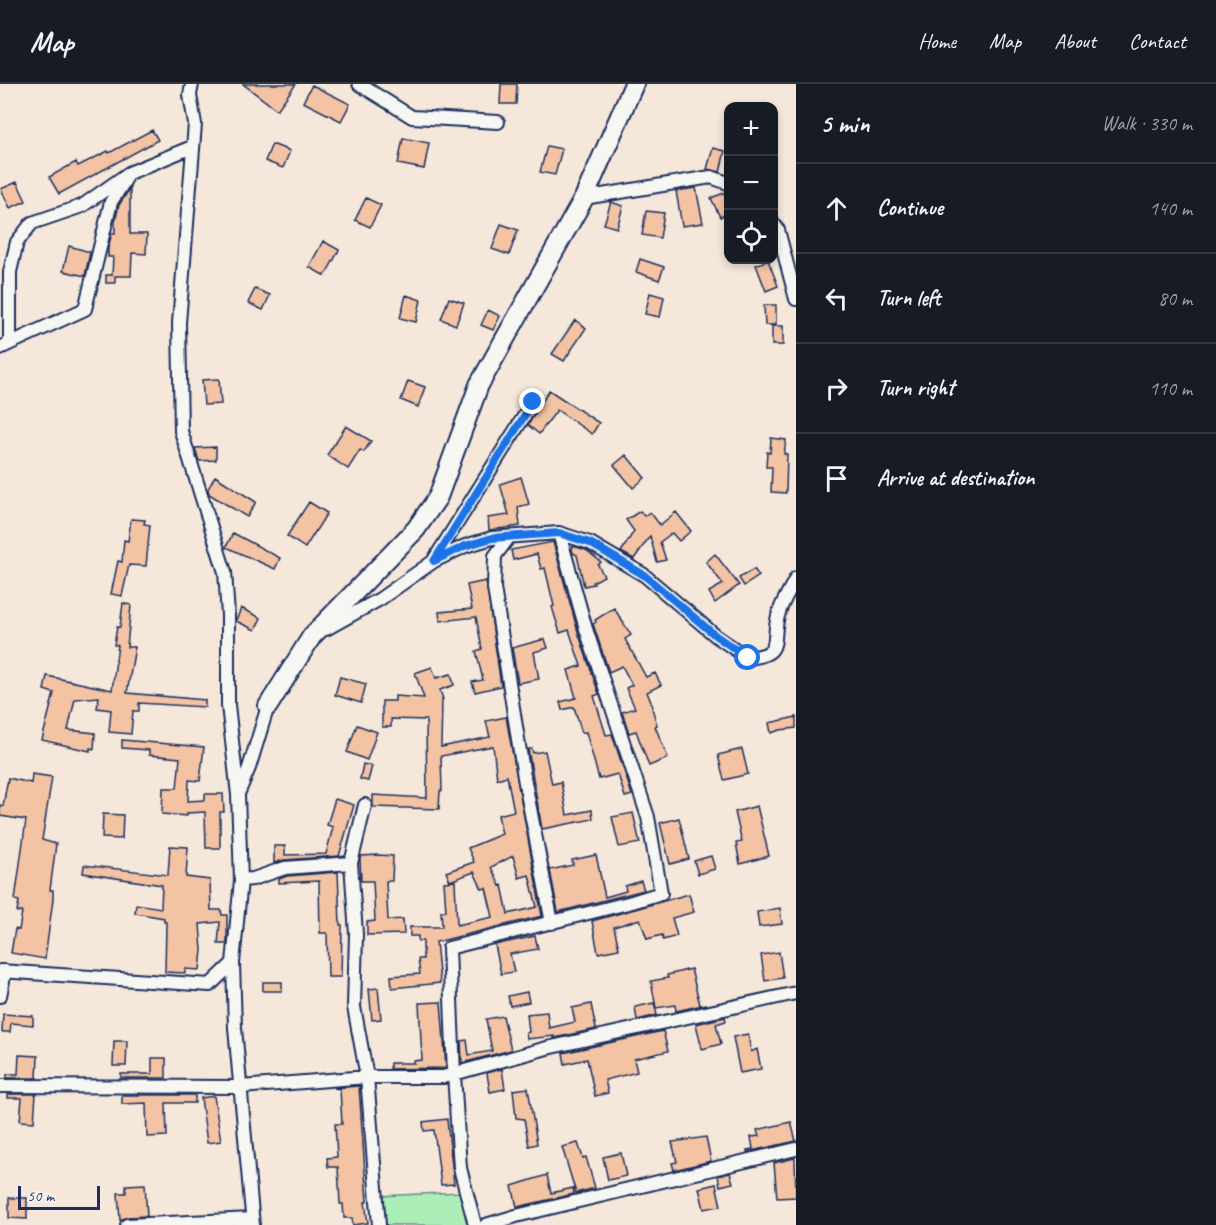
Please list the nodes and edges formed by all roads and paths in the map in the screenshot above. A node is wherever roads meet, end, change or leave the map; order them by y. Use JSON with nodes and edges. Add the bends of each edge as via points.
{"nodes":[{"id":1,"x":192,"y":84,"type":"edge"},
{"id":2,"x":359,"y":84,"type":"edge"},
{"id":3,"x":634,"y":84,"type":"edge"},
{"id":4,"x":498,"y":122,"type":"dead end"},
{"id":5,"x":192,"y":147,"type":"junction"},
{"id":6,"x":129,"y":173,"type":"junction"},
{"id":7,"x":724,"y":181,"type":"edge"},
{"id":8,"x":584,"y":198,"type":"junction"},
{"id":9,"x":778,"y":230,"type":"edge"},
{"id":10,"x":796,"y":299,"type":"edge"},
{"id":11,"x":5,"y":345,"type":"edge"},
{"id":12,"x":533,"y":402,"type":"dead end"},
{"id":13,"x":559,"y":533,"type":"junction"},
{"id":14,"x":508,"y":537,"type":"junction"},
{"id":15,"x":434,"y":561,"type":"junction"},
{"id":16,"x":796,"y":578,"type":"edge"},
{"id":17,"x":312,"y":636,"type":"junction"},
{"id":18,"x":268,"y":706,"type":"joint"},
{"id":19,"x":238,"y":795,"type":"junction"},
{"id":20,"x":365,"y":805,"type":"dead end"},
{"id":21,"x":351,"y":863,"type":"junction"},
{"id":22,"x":241,"y":880,"type":"junction"},
{"id":23,"x":552,"y":923,"type":"junction"},
{"id":24,"x":233,"y":963,"type":"junction"},
{"id":25,"x":2,"y":971,"type":"edge"},
{"id":26,"x":796,"y":993,"type":"edge"},
{"id":27,"x":0,"y":996,"type":"edge"},
{"id":28,"x":454,"y":1074,"type":"junction"},
{"id":29,"x":367,"y":1077,"type":"junction"},
{"id":30,"x":0,"y":1086,"type":"edge"},
{"id":31,"x":240,"y":1087,"type":"junction"},
{"id":32,"x":796,"y":1149,"type":"edge"},
{"id":33,"x":253,"y":1222,"type":"edge"},
{"id":34,"x":127,"y":1225,"type":"edge"},
{"id":35,"x":379,"y":1225,"type":"edge"},
{"id":36,"x":475,"y":1225,"type":"edge"},
{"id":37,"x":486,"y":1225,"type":"edge"}],
"edges":[{"from":1,"to":5,"type":"street"},
{"from":2,"to":4,"type":"street","via":[[412,117]]},
{"from":3,"to":8,"type":"street"},
{"from":5,"to":6,"type":"street"},
{"from":5,"to":19,"type":"street","via":[[179,323],[181,431],[225,572],[228,705]]},
{"from":6,"to":11,"type":"street","via":[[111,202],[85,309]]},
{"from":6,"to":11,"type":"street","via":[[82,206],[32,223],[17,242],[10,272]]},
{"from":7,"to":8,"type":"street","via":[[711,177]]},
{"from":8,"to":17,"type":"street","via":[[479,385],[438,497],[416,529]]},
{"from":9,"to":10,"type":"street"},
{"from":12,"to":15,"type":"street"},
{"from":13,"to":14,"type":"street"},
{"from":13,"to":16,"type":"street","via":[[590,543],[644,575],[748,658],[765,656],[775,646],[778,616]]},
{"from":13,"to":23,"type":"street","via":[[648,817],[661,893]]},
{"from":14,"to":15,"type":"street","via":[[465,546]]},
{"from":14,"to":23,"type":"street","via":[[495,556],[494,588]]},
{"from":15,"to":17,"type":"street","via":[[380,599]]},
{"from":17,"to":18,"type":"street"},
{"from":18,"to":19,"type":"street"},
{"from":19,"to":22,"type":"street"},
{"from":20,"to":21,"type":"street"},
{"from":21,"to":22,"type":"street","via":[[285,868]]},
{"from":21,"to":29,"type":"street","via":[[356,934],[354,1006]]},
{"from":22,"to":24,"type":"street"},
{"from":23,"to":28,"type":"street","via":[[449,948]]},
{"from":24,"to":25,"type":"street","via":[[210,985]]},
{"from":24,"to":31,"type":"street"},
{"from":25,"to":27,"type":"street"},
{"from":26,"to":28,"type":"street","via":[[548,1048]]},
{"from":28,"to":29,"type":"street"},
{"from":28,"to":36,"type":"street","via":[[460,1168]]},
{"from":29,"to":31,"type":"street"},
{"from":29,"to":35,"type":"street"},
{"from":30,"to":31,"type":"street"},
{"from":31,"to":33,"type":"street"},
{"from":32,"to":37,"type":"street"},
{"from":33,"to":34,"type":"street"}]}
